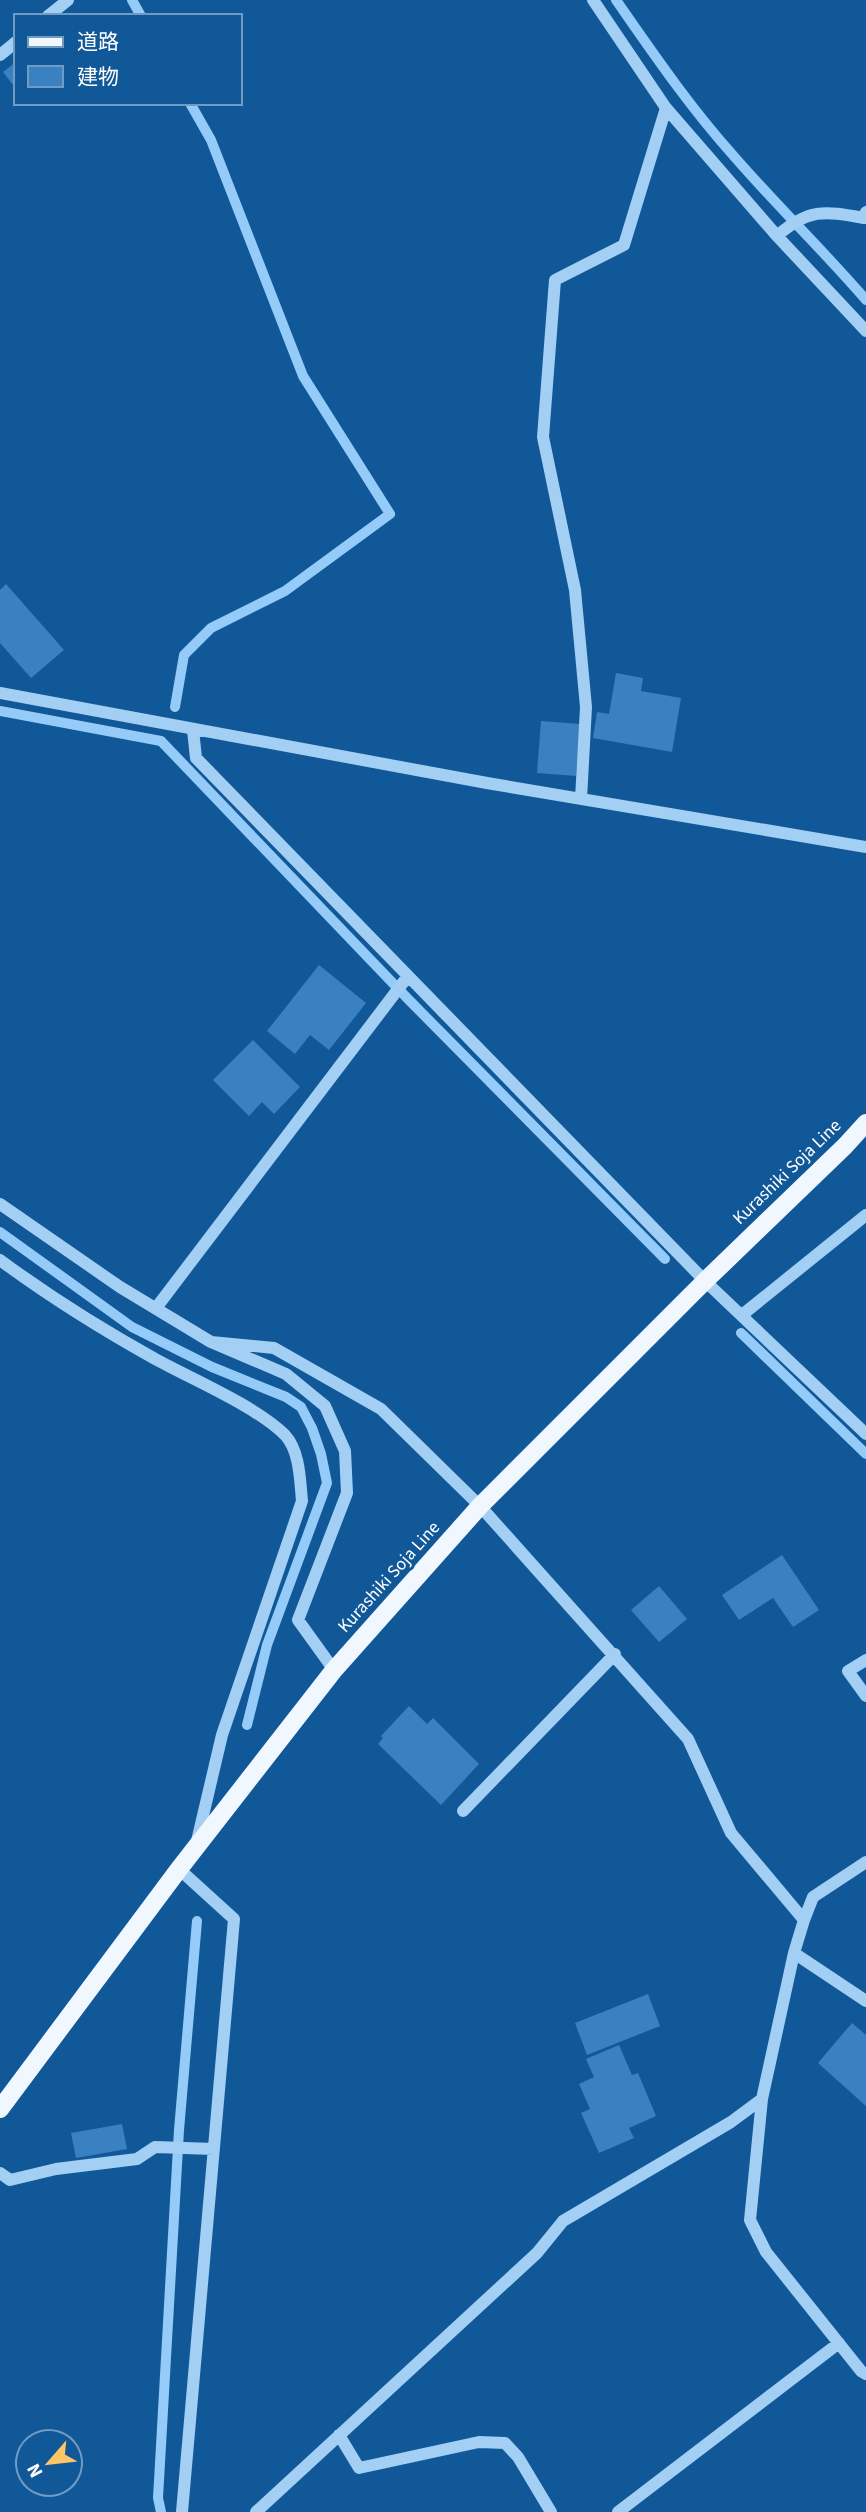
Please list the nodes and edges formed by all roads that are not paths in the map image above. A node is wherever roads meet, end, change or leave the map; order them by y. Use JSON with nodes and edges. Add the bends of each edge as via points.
{"nodes":[{"id":1,"x":68,"y":0,"type":"edge"},
{"id":2,"x":593,"y":0,"type":"edge"},
{"id":3,"x":50,"y":14,"type":"edge"},
{"id":4,"x":14,"y":44,"type":"edge"},
{"id":5,"x":0,"y":55,"type":"edge"},
{"id":6,"x":666,"y":108,"type":"junction"},
{"id":7,"x":866,"y":212,"type":"edge"},
{"id":8,"x":779,"y":233,"type":"junction"},
{"id":9,"x":866,"y":331,"type":"edge"},
{"id":10,"x":0,"y":693,"type":"edge"},
{"id":11,"x":193,"y":730,"type":"junction"},
{"id":12,"x":581,"y":799,"type":"junction"},
{"id":13,"x":866,"y":847,"type":"edge"},
{"id":14,"x":405,"y":980,"type":"junction"},
{"id":15,"x":866,"y":1123,"type":"edge"},
{"id":16,"x":0,"y":1204,"type":"edge"},
{"id":17,"x":866,"y":1215,"type":"edge"},
{"id":18,"x":0,"y":1260,"type":"edge"},
{"id":19,"x":705,"y":1281,"type":"junction"},
{"id":20,"x":156,"y":1308,"type":"junction"},
{"id":21,"x":742,"y":1315,"type":"junction"},
{"id":22,"x":211,"y":1342,"type":"junction"},
{"id":23,"x":866,"y":1434,"type":"edge"},
{"id":24,"x":481,"y":1506,"type":"junction"},
{"id":25,"x":615,"y":1654,"type":"junction"},
{"id":26,"x":866,"y":1660,"type":"edge"},
{"id":27,"x":334,"y":1670,"type":"junction"},
{"id":28,"x":866,"y":1696,"type":"edge"},
{"id":29,"x":463,"y":1811,"type":"dead end"},
{"id":30,"x":195,"y":1848,"type":"junction"},
{"id":31,"x":866,"y":1862,"type":"edge"},
{"id":32,"x":179,"y":1869,"type":"junction"},
{"id":33,"x":804,"y":1920,"type":"junction"},
{"id":34,"x":794,"y":1953,"type":"junction"},
{"id":35,"x":866,"y":2001,"type":"edge"},
{"id":36,"x":762,"y":2099,"type":"junction"},
{"id":37,"x":0,"y":2109,"type":"edge"},
{"id":38,"x":214,"y":2149,"type":"junction"},
{"id":39,"x":0,"y":2173,"type":"edge"},
{"id":40,"x":839,"y":2343,"type":"junction"},
{"id":41,"x":866,"y":2374,"type":"edge"},
{"id":42,"x":339,"y":2435,"type":"junction"},
{"id":43,"x":183,"y":2512,"type":"edge"},
{"id":44,"x":256,"y":2512,"type":"edge"},
{"id":45,"x":551,"y":2512,"type":"edge"},
{"id":46,"x":618,"y":2512,"type":"edge"}],
"edges":[{"from":1,"to":3,"type":"street"},
{"from":2,"to":6,"type":"street"},
{"from":4,"to":5,"type":"street"},
{"from":6,"to":8,"type":"street"},
{"from":6,"to":12,"type":"street","via":[[624,245],[555,280],[543,437],[575,590],[586,707]]},
{"from":7,"to":8,"type":"street","via":[[864,218],[811,214]]},
{"from":8,"to":9,"type":"street"},
{"from":10,"to":11,"type":"street"},
{"from":11,"to":12,"type":"street"},
{"from":11,"to":14,"type":"street","via":[[196,758]]},
{"from":12,"to":13,"type":"street"},
{"from":14,"to":19,"type":"street"},
{"from":14,"to":20,"type":"street"},
{"from":15,"to":19,"type":"main road","name":"Kurashiki Soja Line"},
{"from":16,"to":20,"type":"street"},
{"from":17,"to":21,"type":"street"},
{"from":18,"to":30,"type":"street","via":[[64,1305],[261,1416],[287,1437],[299,1467],[302,1501],[222,1735]]},
{"from":19,"to":21,"type":"street"},
{"from":19,"to":24,"type":"main road","name":"Kurashiki Soja Line"},
{"from":20,"to":22,"type":"street"},
{"from":21,"to":23,"type":"street"},
{"from":22,"to":24,"type":"street","via":[[274,1348],[382,1409]]},
{"from":22,"to":27,"type":"street","via":[[286,1374],[326,1406],[345,1451],[347,1493],[298,1620]]},
{"from":24,"to":25,"type":"street"},
{"from":24,"to":27,"type":"main road","name":"Kurashiki Soja Line"},
{"from":25,"to":29,"type":"street"},
{"from":25,"to":33,"type":"street","via":[[688,1739],[731,1833]]},
{"from":26,"to":28,"type":"street","via":[[848,1671]]},
{"from":27,"to":30,"type":"main road","name":"Kurashiki Soja Line"},
{"from":30,"to":32,"type":"main road","name":"Kurashiki Soja Line"},
{"from":31,"to":33,"type":"street","via":[[813,1897]]},
{"from":32,"to":37,"type":"main road","name":"Kurashiki Soja Line"},
{"from":32,"to":38,"type":"street","via":[[234,1919]]},
{"from":33,"to":34,"type":"street"},
{"from":34,"to":35,"type":"street"},
{"from":34,"to":36,"type":"street"},
{"from":36,"to":40,"type":"street","via":[[750,2220],[766,2252]]},
{"from":36,"to":42,"type":"street","via":[[563,2221],[537,2253]]},
{"from":38,"to":39,"type":"street","via":[[155,2147],[137,2159],[10,2180]]},
{"from":38,"to":43,"type":"street"},
{"from":40,"to":41,"type":"street"},
{"from":40,"to":46,"type":"street"},
{"from":42,"to":44,"type":"street"},
{"from":42,"to":45,"type":"street","via":[[359,2468],[480,2442],[505,2443]]}]}
